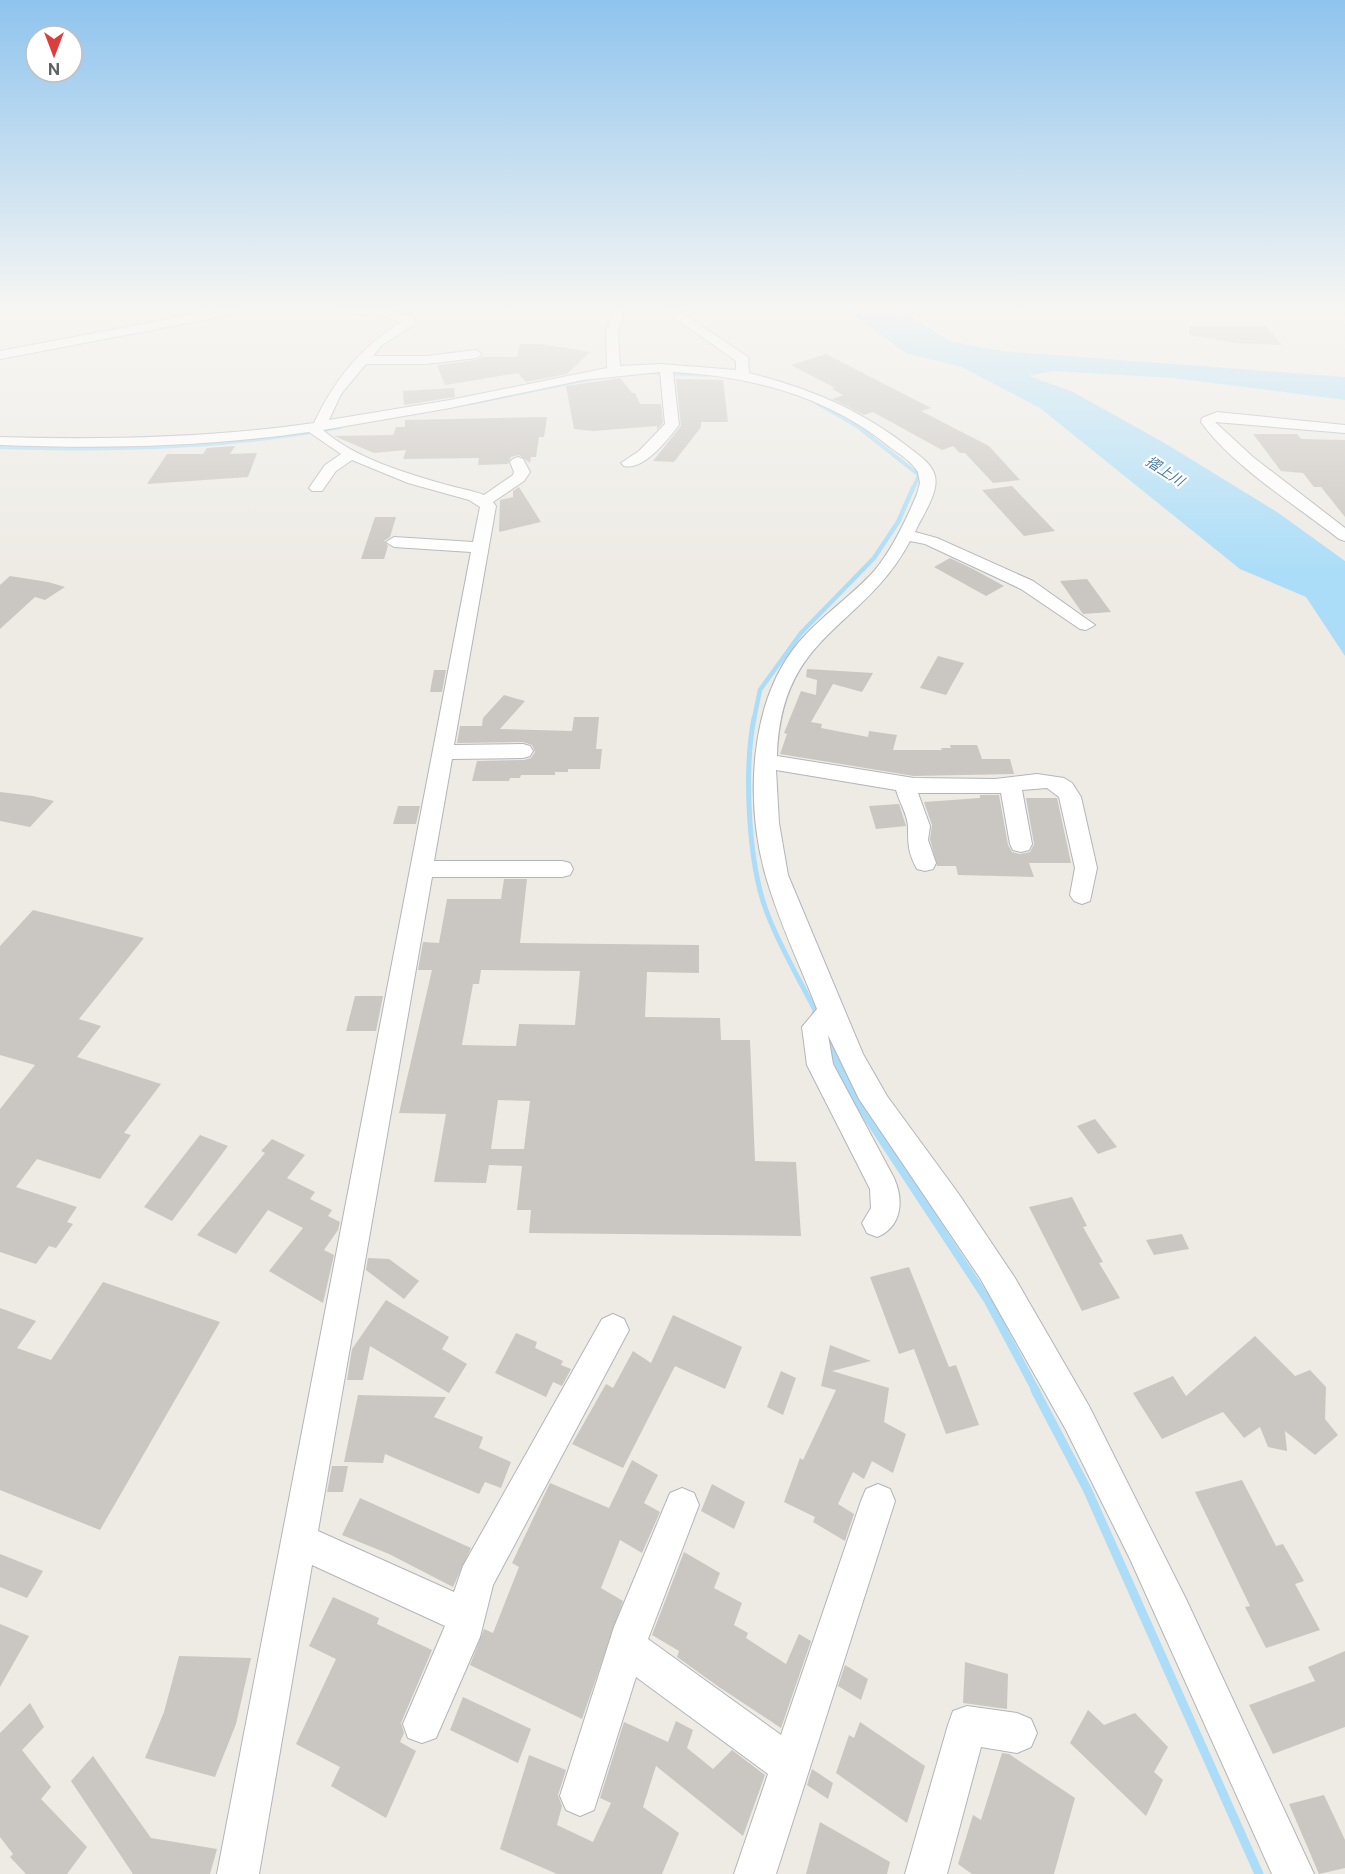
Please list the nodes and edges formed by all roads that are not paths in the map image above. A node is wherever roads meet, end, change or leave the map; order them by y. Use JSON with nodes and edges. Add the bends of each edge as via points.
{"nodes":[{"id":1,"x":333,"y":396,"type":"edge"},
{"id":2,"x":491,"y":396,"type":"edge"},
{"id":3,"x":669,"y":396,"type":"edge"},
{"id":4,"x":813,"y":396,"type":"edge"},
{"id":5,"x":1345,"y":429,"type":"edge"},
{"id":6,"x":316,"y":430,"type":"junction"},
{"id":7,"x":0,"y":441,"type":"edge"},
{"id":8,"x":352,"y":454,"type":"junction"},
{"id":9,"x":518,"y":462,"type":"dead end"},
{"id":10,"x":629,"y":463,"type":"dead end"},
{"id":11,"x":317,"y":488,"type":"dead end"},
{"id":12,"x":485,"y":501,"type":"junction"},
{"id":13,"x":1342,"y":530,"type":"edge"},
{"id":14,"x":905,"y":534,"type":"junction"},
{"id":15,"x":394,"y":542,"type":"dead end"},
{"id":16,"x":481,"y":548,"type":"junction"},
{"id":17,"x":1086,"y":625,"type":"dead end"},
{"id":18,"x":523,"y":751,"type":"dead end"},
{"id":19,"x":445,"y":752,"type":"junction"},
{"id":20,"x":767,"y":761,"type":"junction"},
{"id":21,"x":904,"y":784,"type":"junction"},
{"id":22,"x":1010,"y":785,"type":"junction"},
{"id":23,"x":1021,"y":844,"type":"dead end"},
{"id":24,"x":925,"y":863,"type":"dead end"},
{"id":25,"x":423,"y":869,"type":"junction"},
{"id":26,"x":562,"y":870,"type":"dead end"},
{"id":27,"x":1082,"y":895,"type":"dead end"},
{"id":28,"x":824,"y":1018,"type":"junction"},
{"id":29,"x":877,"y":1223,"type":"dead end"},
{"id":30,"x":613,"y":1330,"type":"dead end"},
{"id":31,"x":878,"y":1501,"type":"dead end"},
{"id":32,"x":682,"y":1505,"type":"dead end"},
{"id":33,"x":299,"y":1540,"type":"junction"},
{"id":34,"x":467,"y":1617,"type":"junction"},
{"id":35,"x":627,"y":1647,"type":"junction"},
{"id":36,"x":422,"y":1724,"type":"dead end"},
{"id":37,"x":1017,"y":1732,"type":"dead end"},
{"id":38,"x":790,"y":1766,"type":"junction"},
{"id":39,"x":580,"y":1796,"type":"dead end"},
{"id":40,"x":238,"y":1874,"type":"edge"},
{"id":41,"x":755,"y":1874,"type":"edge"},
{"id":42,"x":926,"y":1874,"type":"edge"},
{"id":43,"x":1293,"y":1874,"type":"edge"}],
"edges":[{"from":1,"to":6,"type":"street"},
{"from":2,"to":6,"type":"street"},
{"from":3,"to":10,"type":"street","via":[[672,425],[644,454]]},
{"from":4,"to":14,"type":"street","via":[[876,431],[926,469],[930,479]]},
{"from":5,"to":13,"type":"street","via":[[1217,416],[1208,422],[1231,447]]},
{"from":6,"to":7,"type":"street","via":[[196,441]]},
{"from":6,"to":8,"type":"street"},
{"from":8,"to":11,"type":"street","via":[[330,468]]},
{"from":8,"to":12,"type":"street","via":[[405,476]]},
{"from":9,"to":12,"type":"street","via":[[522,472],[519,478]]},
{"from":12,"to":16,"type":"street","via":[[488,506]]},
{"from":14,"to":17,"type":"street","via":[[931,541],[1027,585]]},
{"from":14,"to":20,"type":"street","via":[[875,580],[826,623],[792,663],[769,715]]},
{"from":15,"to":16,"type":"street"},
{"from":16,"to":19,"type":"street"},
{"from":18,"to":19,"type":"street"},
{"from":19,"to":25,"type":"street"},
{"from":20,"to":21,"type":"street"},
{"from":20,"to":28,"type":"street","via":[[774,866]]},
{"from":21,"to":22,"type":"street"},
{"from":21,"to":24,"type":"street","via":[[919,826],[917,840]]},
{"from":22,"to":23,"type":"street"},
{"from":22,"to":27,"type":"street","via":[[1048,781],[1068,792],[1086,868]]},
{"from":25,"to":26,"type":"street"},
{"from":25,"to":33,"type":"street"},
{"from":28,"to":29,"type":"street","via":[[815,1043],[820,1065],[884,1187],[885,1215]]},
{"from":28,"to":43,"type":"street","via":[[1039,1347],[1104,1464]]},
{"from":30,"to":34,"type":"street","via":[[476,1580]]},
{"from":31,"to":38,"type":"street"},
{"from":32,"to":35,"type":"street"},
{"from":33,"to":34,"type":"street"},
{"from":33,"to":40,"type":"street"},
{"from":34,"to":36,"type":"street"},
{"from":35,"to":38,"type":"street"},
{"from":35,"to":39,"type":"street"},
{"from":37,"to":42,"type":"street","via":[[967,1725]]},
{"from":38,"to":41,"type":"street"}]}
